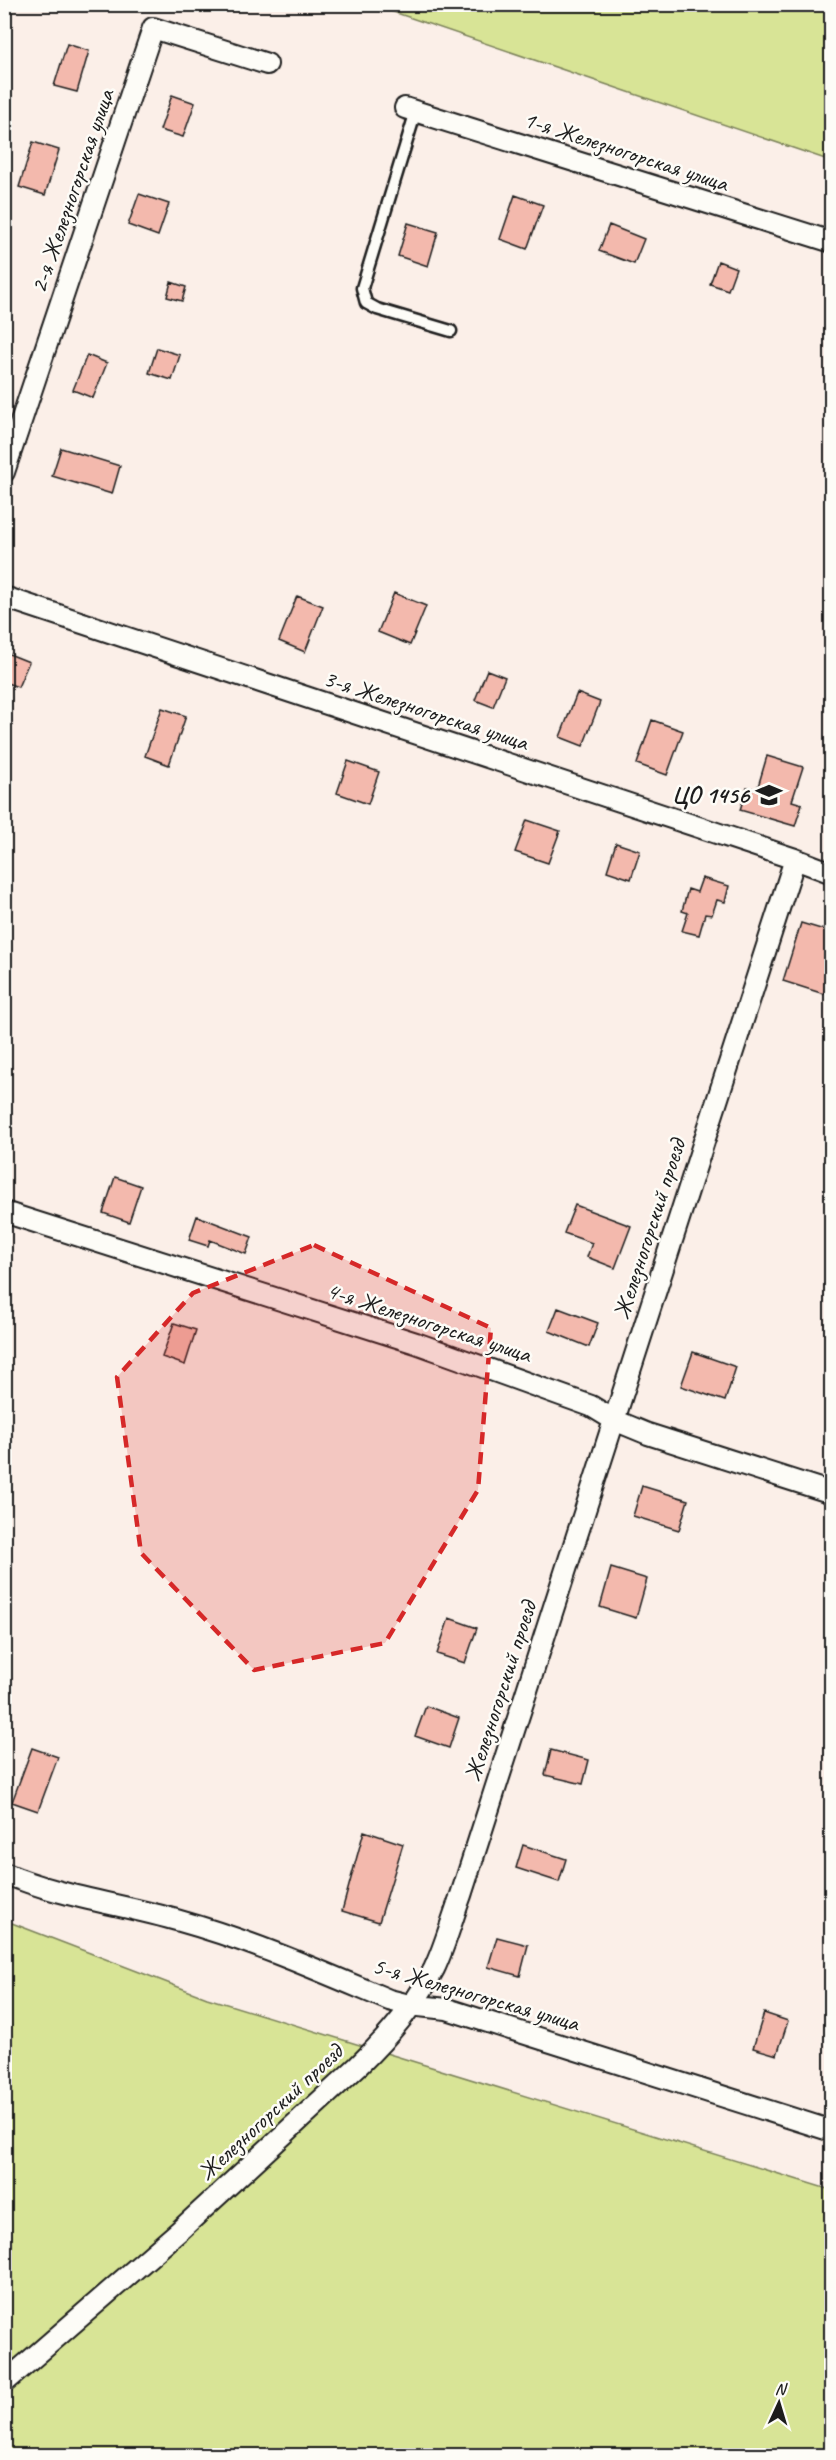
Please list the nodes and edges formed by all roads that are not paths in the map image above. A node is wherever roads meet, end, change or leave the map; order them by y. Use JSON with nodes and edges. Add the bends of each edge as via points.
{"nodes":[{"id":1,"x":267,"y":64,"type":"dead end"},
{"id":2,"x":410,"y":109,"type":"joint"},
{"id":3,"x":831,"y":242,"type":"edge"},
{"id":4,"x":451,"y":331,"type":"dead end"},
{"id":5,"x":4,"y":472,"type":"edge"},
{"id":6,"x":4,"y":597,"type":"edge"},
{"id":7,"x":795,"y":859,"type":"junction"},
{"id":8,"x":831,"y":873,"type":"edge"},
{"id":9,"x":4,"y":1212,"type":"edge"},
{"id":10,"x":614,"y":1420,"type":"junction"},
{"id":11,"x":831,"y":1493,"type":"edge"},
{"id":12,"x":4,"y":1873,"type":"edge"},
{"id":13,"x":409,"y":2006,"type":"junction"},
{"id":14,"x":831,"y":2131,"type":"edge"},
{"id":15,"x":4,"y":2383,"type":"edge"}],
"edges":[{"from":1,"to":5,"type":"street","name":"2-я Железногорская улица","via":[[153,28]]},
{"from":2,"to":3,"type":"street","name":"1-я Железногорская улица"},
{"from":2,"to":4,"type":"lane","via":[[362,288],[366,303],[377,309]]},
{"from":6,"to":7,"type":"street","name":"3-я Железногорская улица"},
{"from":7,"to":8,"type":"street","name":"3-я Железногорская улица"},
{"from":7,"to":10,"type":"street","name":"Железногорский проезд"},
{"from":9,"to":10,"type":"street","name":"4-я Железногорская улица","via":[[416,1343],[591,1406]]},
{"from":10,"to":11,"type":"street","name":"4-я Железногорская улица"},
{"from":10,"to":13,"type":"street","name":"Железногорский проезд","via":[[461,1895],[435,1967]]},
{"from":12,"to":13,"type":"street","name":"5-я Железногорская улица","via":[[71,1895],[239,1938]]},
{"from":13,"to":14,"type":"street","name":"5-я Железногорская улица","via":[[447,2009]]},
{"from":13,"to":15,"type":"street","name":"Железногорский проезд","via":[[383,2042],[358,2067],[178,2232]]}]}
